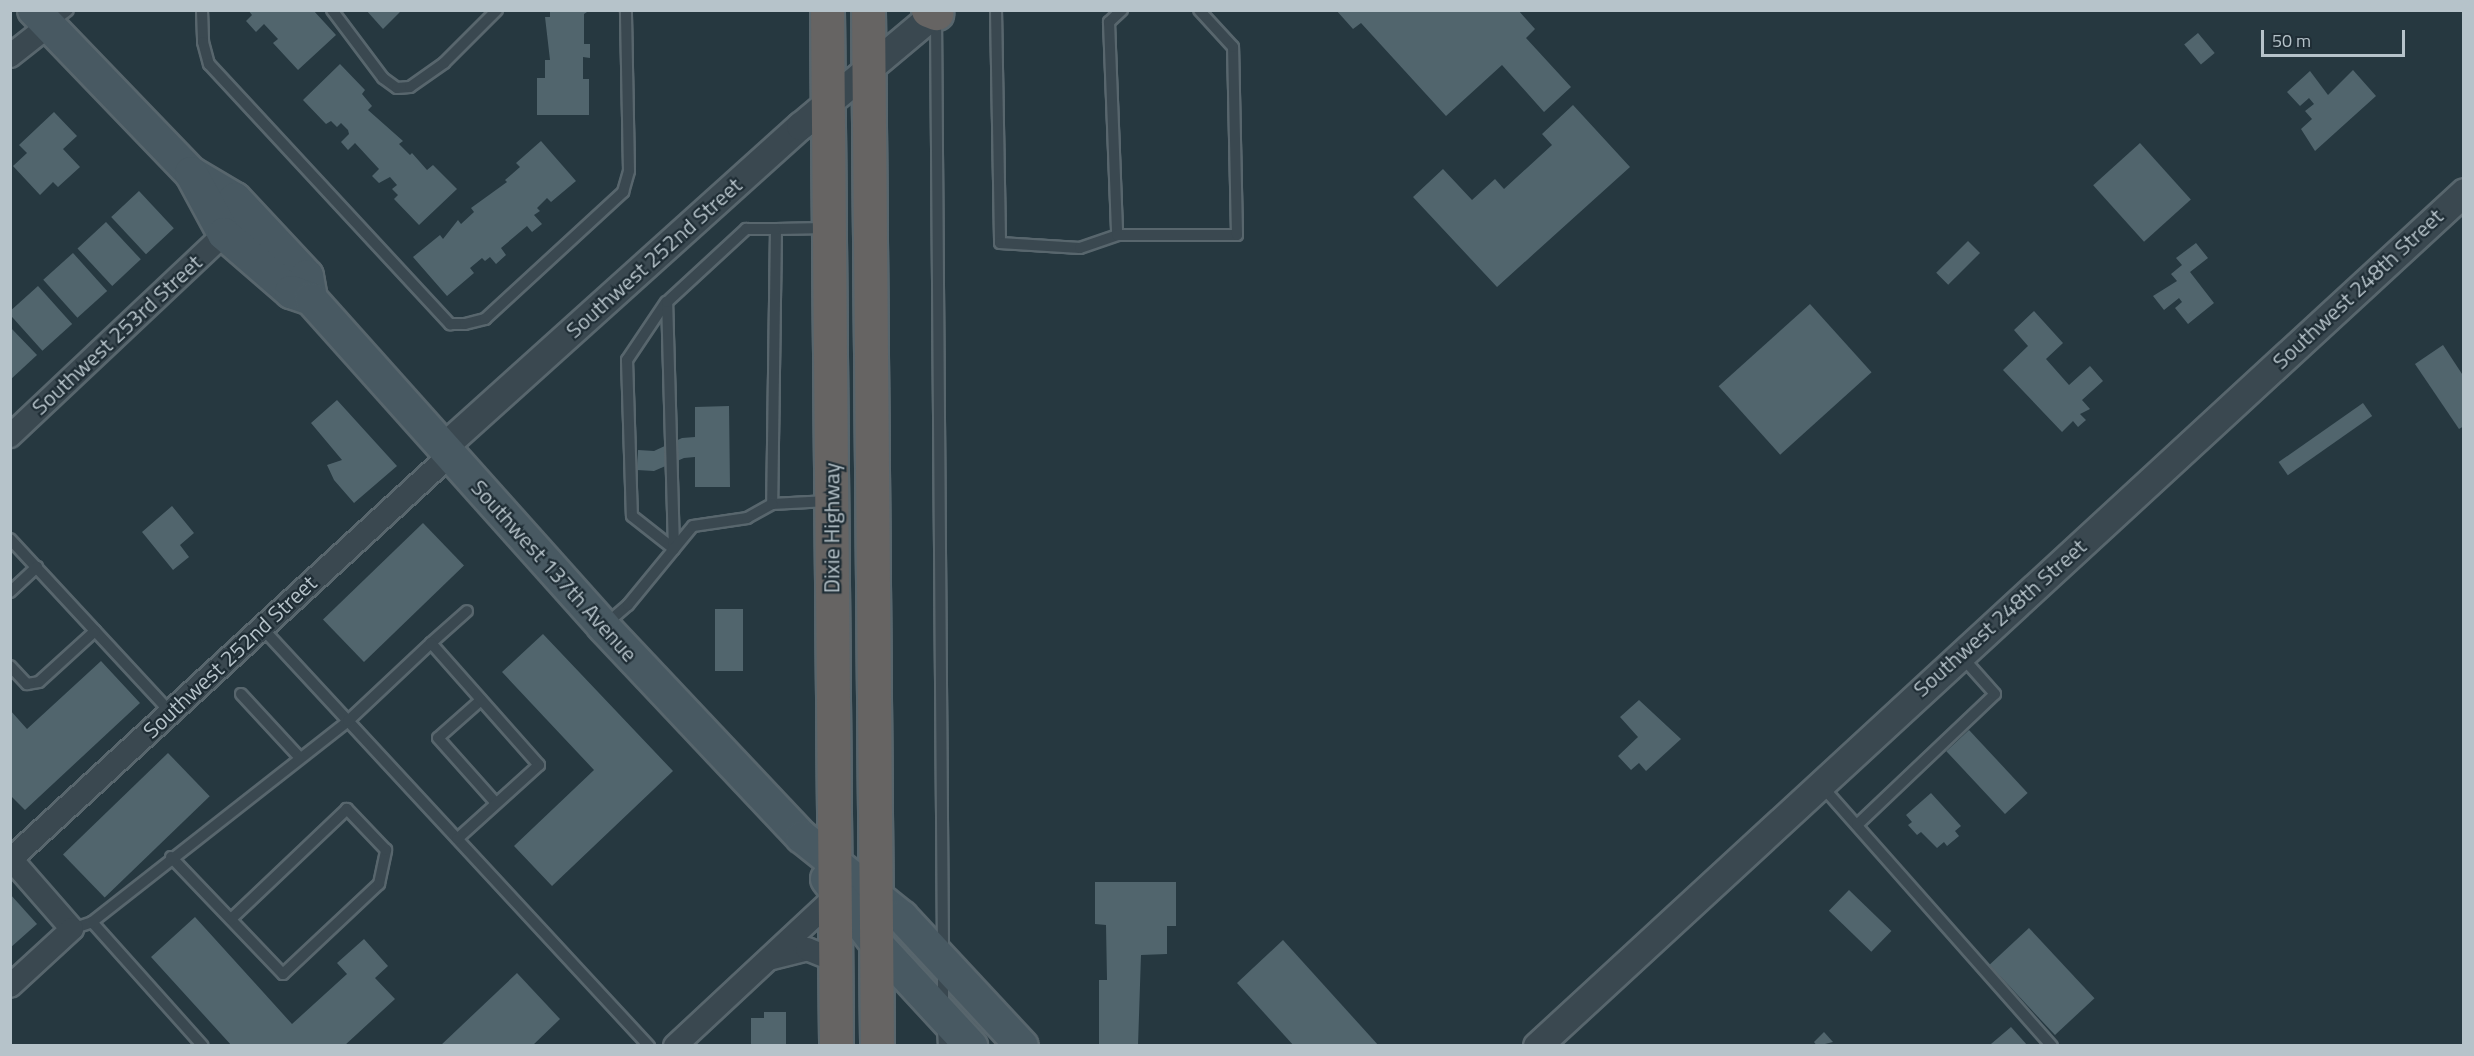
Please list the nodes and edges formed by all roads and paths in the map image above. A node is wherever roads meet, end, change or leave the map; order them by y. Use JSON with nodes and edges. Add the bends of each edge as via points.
{"nodes":[{"id":1,"x":202,"y":10,"type":"edge"},
{"id":2,"x":332,"y":10,"type":"edge"},
{"id":3,"x":497,"y":10,"type":"edge"},
{"id":4,"x":626,"y":10,"type":"edge"},
{"id":5,"x":828,"y":10,"type":"edge"},
{"id":6,"x":868,"y":10,"type":"edge"},
{"id":7,"x":996,"y":10,"type":"edge"},
{"id":8,"x":1122,"y":10,"type":"edge"},
{"id":9,"x":1199,"y":10,"type":"edge"},
{"id":10,"x":934,"y":11,"type":"edge"},
{"id":11,"x":50,"y":16,"type":"edge"},
{"id":12,"x":10,"y":56,"type":"edge"},
{"id":13,"x":868,"y":71,"type":"junction"},
{"id":14,"x":829,"y":102,"type":"junction"},
{"id":15,"x":191,"y":173,"type":"junction"},
{"id":16,"x":2463,"y":192,"type":"edge"},
{"id":17,"x":829,"y":228,"type":"junction"},
{"id":18,"x":776,"y":229,"type":"junction"},
{"id":19,"x":224,"y":234,"type":"junction"},
{"id":20,"x":1118,"y":235,"type":"junction"},
{"id":21,"x":312,"y":299,"type":"junction"},
{"id":22,"x":667,"y":302,"type":"junction"},
{"id":23,"x":10,"y":436,"type":"edge"},
{"id":24,"x":446,"y":452,"type":"junction"},
{"id":25,"x":832,"y":501,"type":"junction"},
{"id":26,"x":772,"y":504,"type":"junction"},
{"id":27,"x":10,"y":539,"type":"edge"},
{"id":28,"x":674,"y":549,"type":"junction"},
{"id":29,"x":37,"y":567,"type":"junction"},
{"id":30,"x":10,"y":592,"type":"edge"},
{"id":31,"x":467,"y":611,"type":"dead end"},
{"id":32,"x":603,"y":626,"type":"junction"},
{"id":33,"x":261,"y":627,"type":"junction"},
{"id":34,"x":95,"y":631,"type":"junction"},
{"id":35,"x":431,"y":643,"type":"junction"},
{"id":36,"x":1960,"y":654,"type":"junction"},
{"id":37,"x":10,"y":666,"type":"edge"},
{"id":38,"x":241,"y":694,"type":"dead end"},
{"id":39,"x":481,"y":700,"type":"junction"},
{"id":40,"x":170,"y":712,"type":"junction"},
{"id":41,"x":348,"y":721,"type":"junction"},
{"id":42,"x":875,"y":752,"type":"junction"},
{"id":43,"x":300,"y":758,"type":"junction"},
{"id":44,"x":1820,"y":784,"type":"junction"},
{"id":45,"x":496,"y":803,"type":"junction"},
{"id":46,"x":1857,"y":825,"type":"junction"},
{"id":47,"x":802,"y":837,"type":"junction"},
{"id":48,"x":457,"y":839,"type":"junction"},
{"id":49,"x":171,"y":857,"type":"junction"},
{"id":50,"x":11,"y":858,"type":"edge"},
{"id":51,"x":834,"y":860,"type":"junction"},
{"id":52,"x":875,"y":894,"type":"junction"},
{"id":53,"x":836,"y":896,"type":"junction"},
{"id":54,"x":231,"y":919,"type":"junction"},
{"id":55,"x":82,"y":925,"type":"junction"},
{"id":56,"x":875,"y":942,"type":"junction"},
{"id":57,"x":772,"y":958,"type":"junction"},
{"id":58,"x":836,"y":961,"type":"junction"},
{"id":59,"x":943,"y":961,"type":"junction"},
{"id":60,"x":10,"y":986,"type":"edge"},
{"id":61,"x":943,"y":1030,"type":"edge"},
{"id":62,"x":203,"y":1046,"type":"edge"},
{"id":63,"x":649,"y":1046,"type":"edge"},
{"id":64,"x":675,"y":1046,"type":"edge"},
{"id":65,"x":836,"y":1046,"type":"edge"},
{"id":66,"x":877,"y":1046,"type":"edge"},
{"id":67,"x":971,"y":1046,"type":"edge"},
{"id":68,"x":1022,"y":1046,"type":"edge"},
{"id":69,"x":1537,"y":1046,"type":"edge"},
{"id":70,"x":2052,"y":1046,"type":"edge"}],
"edges":[{"from":1,"to":4,"type":"lane","via":[[203,42],[209,64],[450,324],[465,324],[485,319],[623,192],[629,171]]},
{"from":2,"to":3,"type":"lane","via":[[383,78],[396,88],[410,87],[444,63]]},
{"from":5,"to":14,"type":"highway","name":"Dixie Highway"},
{"from":6,"to":13,"type":"highway","name":"Dixie Highway"},
{"from":7,"to":20,"type":"lane","via":[[1000,243],[1080,248]]},
{"from":8,"to":20,"type":"lane","via":[[1109,22]]},
{"from":9,"to":20,"type":"lane","via":[[1233,47],[1236,235]]},
{"from":10,"to":13,"type":"street","name":"Southwest 252nd Street"},
{"from":10,"to":59,"type":"lane"},
{"from":11,"to":12,"type":"street"},
{"from":11,"to":15,"type":"main road","name":"Southwest 137th Avenue"},
{"from":13,"to":14,"type":"street","name":"Southwest 252nd Street"},
{"from":13,"to":42,"type":"highway","name":"Dixie Highway"},
{"from":14,"to":17,"type":"highway","name":"Dixie Highway"},
{"from":14,"to":24,"type":"street","name":"Southwest 252nd Street"},
{"from":15,"to":19,"type":"main road","name":"Southwest 137th Avenue"},
{"from":15,"to":21,"type":"main road","name":"Southwest 137th Avenue","via":[[235,199],[307,276]]},
{"from":16,"to":36,"type":"street","name":"Southwest 248th Street"},
{"from":17,"to":18,"type":"lane"},
{"from":17,"to":25,"type":"highway","name":"Dixie Highway"},
{"from":18,"to":22,"type":"lane","via":[[746,229]]},
{"from":18,"to":26,"type":"lane"},
{"from":19,"to":21,"type":"main road","name":"Southwest 137th Avenue","via":[[291,292]]},
{"from":19,"to":23,"type":"street","name":"Southwest 253rd Street"},
{"from":21,"to":24,"type":"main road","name":"Southwest 137th Avenue"},
{"from":22,"to":28,"type":"lane"},
{"from":22,"to":28,"type":"lane","via":[[627,360],[632,516]]},
{"from":24,"to":32,"type":"main road","name":"Southwest 137th Avenue"},
{"from":24,"to":33,"type":"street","name":"Southwest 252nd Street"},
{"from":25,"to":26,"type":"lane"},
{"from":25,"to":42,"type":"highway","via":[[850,521],[854,537],[853,688]]},
{"from":25,"to":51,"type":"highway","name":"Dixie Highway"},
{"from":26,"to":28,"type":"lane","via":[[747,519],[693,525]]},
{"from":27,"to":29,"type":"lane"},
{"from":28,"to":32,"type":"lane","via":[[628,605]]},
{"from":29,"to":30,"type":"lane"},
{"from":29,"to":34,"type":"lane"},
{"from":31,"to":35,"type":"lane"},
{"from":32,"to":47,"type":"main road","name":"Southwest 137th Avenue"},
{"from":33,"to":40,"type":"street","name":"Southwest 252nd Street"},
{"from":33,"to":41,"type":"lane"},
{"from":34,"to":37,"type":"lane","via":[[39,682],[27,684]]},
{"from":34,"to":40,"type":"lane"},
{"from":35,"to":39,"type":"lane"},
{"from":35,"to":41,"type":"lane"},
{"from":36,"to":44,"type":"street","name":"Southwest 248th Street"},
{"from":36,"to":46,"type":"lane","via":[[1995,694]]},
{"from":38,"to":43,"type":"lane"},
{"from":39,"to":45,"type":"lane","via":[[539,765]]},
{"from":39,"to":45,"type":"lane","via":[[438,738]]},
{"from":40,"to":50,"type":"street","name":"Southwest 252nd Street"},
{"from":41,"to":43,"type":"lane"},
{"from":41,"to":48,"type":"lane"},
{"from":42,"to":52,"type":"highway","name":"Dixie Highway"},
{"from":43,"to":49,"type":"lane"},
{"from":44,"to":46,"type":"lane"},
{"from":44,"to":69,"type":"street","name":"Southwest 248th Street"},
{"from":45,"to":48,"type":"lane"},
{"from":46,"to":70,"type":"lane"},
{"from":47,"to":51,"type":"main road","name":"Southwest 137th Avenue"},
{"from":47,"to":53,"type":"main road","name":"Southwest 137th Avenue"},
{"from":48,"to":63,"type":"lane"},
{"from":49,"to":54,"type":"lane"},
{"from":49,"to":55,"type":"lane"},
{"from":50,"to":55,"type":"street"},
{"from":51,"to":52,"type":"main road","name":"Southwest 137th Avenue"},
{"from":51,"to":53,"type":"highway","name":"Dixie Highway"},
{"from":52,"to":56,"type":"highway","name":"Dixie Highway"},
{"from":52,"to":59,"type":"main road","name":"Southwest 137th Avenue"},
{"from":53,"to":56,"type":"main road","name":"Southwest 137th Avenue"},
{"from":53,"to":57,"type":"street","via":[[782,943]]},
{"from":53,"to":58,"type":"highway","name":"Dixie Highway"},
{"from":54,"to":54,"type":"lane","via":[[284,974],[379,884],[386,850],[348,809]]},
{"from":55,"to":60,"type":"street"},
{"from":55,"to":62,"type":"lane"},
{"from":56,"to":61,"type":"main road","name":"Southwest 137th Avenue"},
{"from":56,"to":66,"type":"highway","name":"Dixie Highway"},
{"from":57,"to":58,"type":"street","via":[[807,948]]},
{"from":57,"to":64,"type":"street"},
{"from":58,"to":65,"type":"highway","name":"Dixie Highway"},
{"from":59,"to":61,"type":"lane"},
{"from":59,"to":68,"type":"main road","name":"Southwest 137th Avenue"},
{"from":61,"to":67,"type":"main road","name":"Southwest 137th Avenue"}]}
